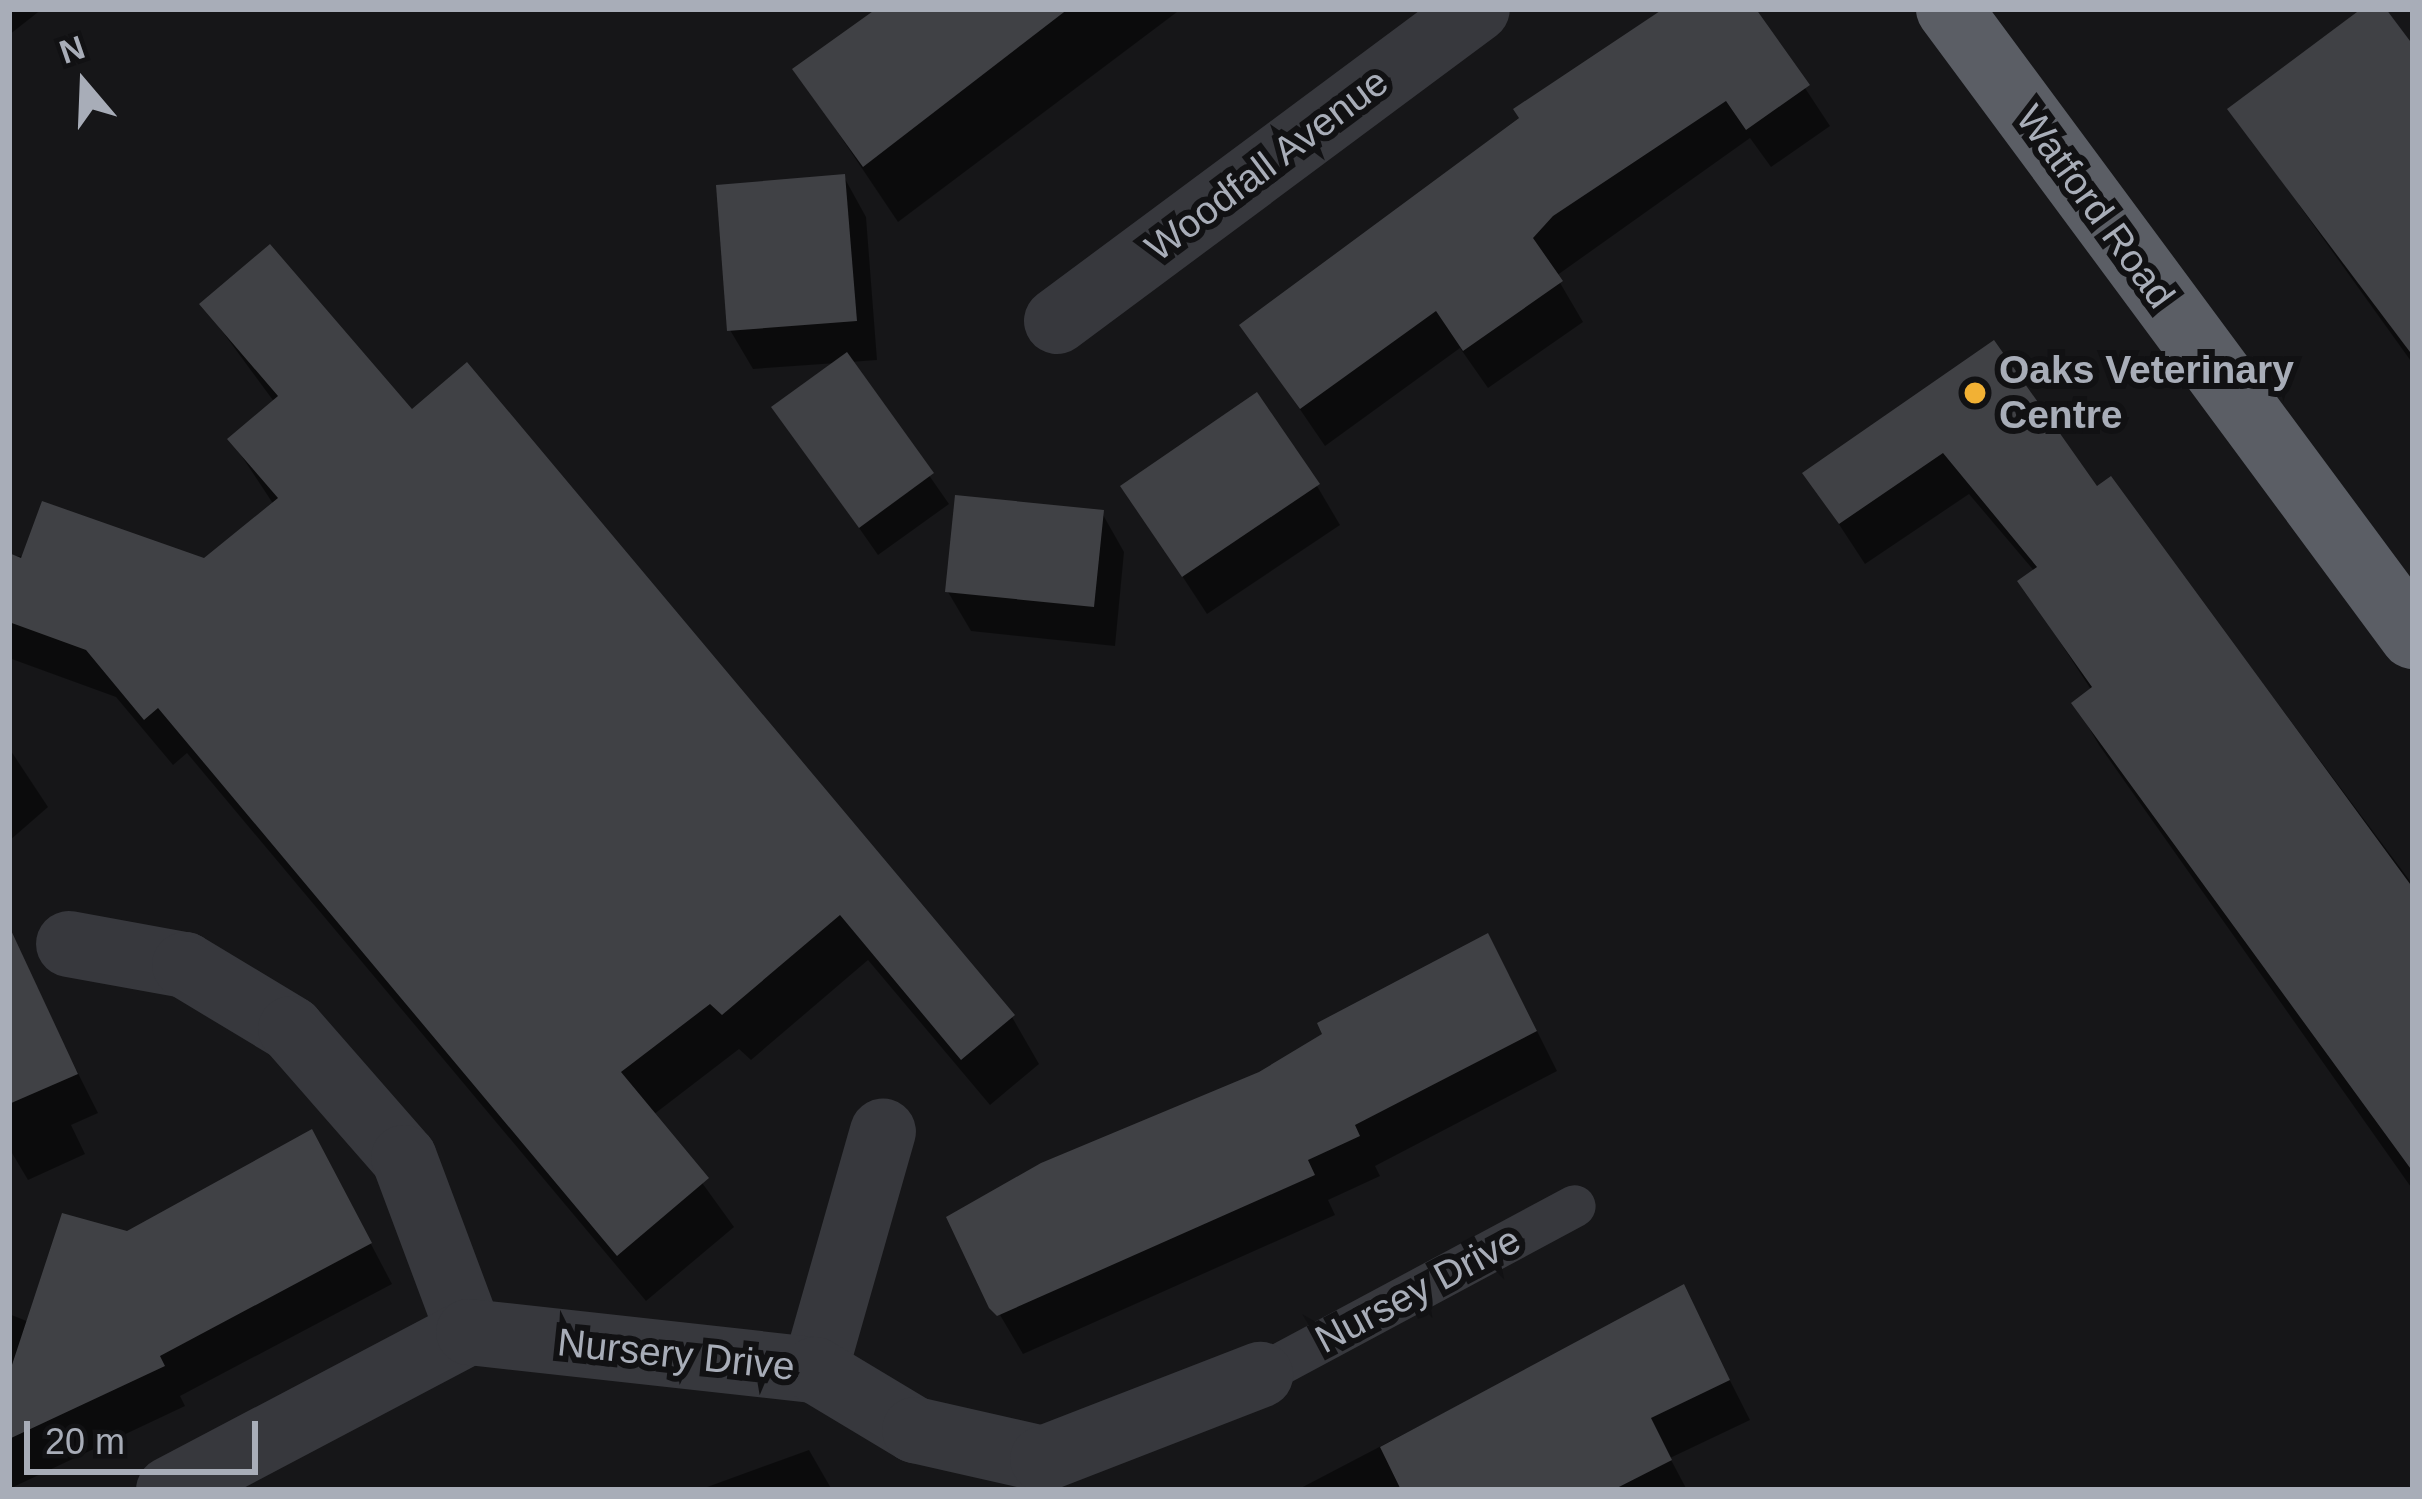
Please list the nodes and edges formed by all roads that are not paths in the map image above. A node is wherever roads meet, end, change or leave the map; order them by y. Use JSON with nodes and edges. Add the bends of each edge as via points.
{"nodes":[{"id":1,"x":1477,"y":9,"type":"edge"},
{"id":2,"x":1949,"y":9,"type":"edge"},
{"id":3,"x":1057,"y":321,"type":"dead end"},
{"id":4,"x":2413,"y":636,"type":"edge"},
{"id":5,"x":69,"y":944,"type":"dead end"},
{"id":6,"x":884,"y":1131,"type":"dead end"},
{"id":7,"x":1575,"y":1206,"type":"dead end"},
{"id":8,"x":469,"y":1332,"type":"junction"},
{"id":9,"x":815,"y":1370,"type":"junction"},
{"id":10,"x":1260,"y":1375,"type":"joint"},
{"id":11,"x":169,"y":1490,"type":"edge"}],
"edges":[{"from":1,"to":3,"type":"street","name":"Woodfall Avenue"},
{"from":2,"to":4,"type":"highway","name":"Watford Road"},
{"from":5,"to":8,"type":"street","via":[[185,965],[291,1029],[404,1157]]},
{"from":6,"to":9,"type":"street"},
{"from":7,"to":10,"type":"lane","name":"Nursey Drive"},
{"from":8,"to":9,"type":"street","name":"Nursery Drive"},
{"from":8,"to":11,"type":"street"},
{"from":9,"to":10,"type":"street","name":"Nursery Drive","via":[[915,1430],[1043,1459]]}]}
